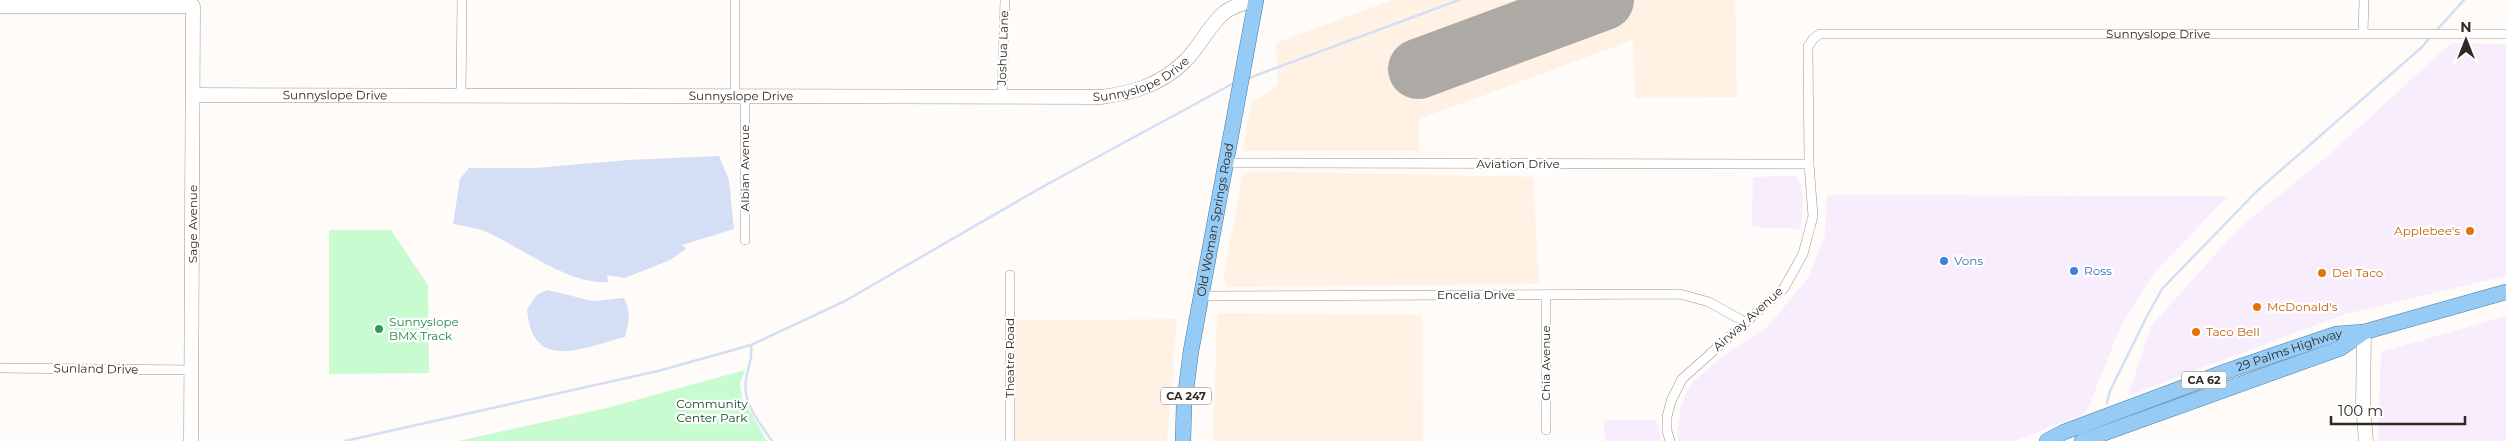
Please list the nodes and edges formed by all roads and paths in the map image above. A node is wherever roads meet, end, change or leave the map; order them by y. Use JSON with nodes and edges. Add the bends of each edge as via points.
{"nodes":[{"id":1,"x":462,"y":0,"type":"edge"},
{"id":2,"x":735,"y":0,"type":"edge"},
{"id":3,"x":1005,"y":0,"type":"edge"},
{"id":4,"x":1254,"y":0,"type":"edge"},
{"id":5,"x":2364,"y":0,"type":"edge"},
{"id":6,"x":0,"y":6,"type":"edge"},
{"id":7,"x":2364,"y":33,"type":"junction"},
{"id":8,"x":2506,"y":34,"type":"edge"},
{"id":9,"x":1813,"y":39,"type":"joint"},
{"id":10,"x":193,"y":95,"type":"junction"},
{"id":11,"x":461,"y":96,"type":"junction"},
{"id":12,"x":740,"y":96,"type":"junction"},
{"id":13,"x":1002,"y":96,"type":"junction"},
{"id":14,"x":1226,"y":163,"type":"junction"},
{"id":15,"x":1809,"y":164,"type":"junction"},
{"id":16,"x":745,"y":240,"type":"dead end"},
{"id":17,"x":1010,"y":275,"type":"dead end"},
{"id":18,"x":2506,"y":292,"type":"edge"},
{"id":19,"x":1546,"y":295,"type":"junction"},
{"id":20,"x":1202,"y":296,"type":"junction"},
{"id":21,"x":1744,"y":322,"type":"junction"},
{"id":22,"x":2364,"y":332,"type":"junction"},
{"id":23,"x":0,"y":368,"type":"edge"},
{"id":24,"x":192,"y":370,"type":"junction"},
{"id":25,"x":1546,"y":430,"type":"dead end"},
{"id":26,"x":191,"y":441,"type":"edge"},
{"id":27,"x":1010,"y":441,"type":"edge"},
{"id":28,"x":1183,"y":441,"type":"edge"},
{"id":29,"x":1670,"y":441,"type":"edge"},
{"id":30,"x":2047,"y":441,"type":"edge"},
{"id":31,"x":2082,"y":441,"type":"edge"},
{"id":32,"x":2366,"y":441,"type":"edge"}],
"edges":[{"from":1,"to":11,"type":"street"},
{"from":2,"to":12,"type":"street","name":"Albian Avenue"},
{"from":3,"to":13,"type":"street","name":"Joshua Lane"},
{"from":4,"to":13,"type":"street","name":"Sunnyslope Drive","via":[[1226,12],[1185,62],[1150,86],[1101,97]]},
{"from":4,"to":14,"type":"main road","name":"Old Woman Springs Road","number":"CA 247"},
{"from":5,"to":7,"type":"street"},
{"from":6,"to":10,"type":"street","name":"Sage Avenue","via":[[193,6]]},
{"from":7,"to":8,"type":"street","name":"Sunnyslope Drive"},
{"from":7,"to":9,"type":"street","name":"Sunnyslope Drive","via":[[1820,34]]},
{"from":9,"to":15,"type":"street","name":"Airway Avenue","via":[[1808,47]]},
{"from":10,"to":11,"type":"street","name":"Sunnyslope Drive"},
{"from":10,"to":24,"type":"street","name":"Sage Avenue"},
{"from":11,"to":12,"type":"street","name":"Sunnyslope Drive"},
{"from":12,"to":13,"type":"street","name":"Sunnyslope Drive"},
{"from":12,"to":16,"type":"street","name":"Albian Avenue"},
{"from":14,"to":15,"type":"street","name":"Aviation Drive"},
{"from":14,"to":20,"type":"main road","name":"Old Woman Springs Road","number":"CA 247"},
{"from":15,"to":21,"type":"street","name":"Airway Avenue","via":[[1813,216],[1803,254],[1784,288]]},
{"from":17,"to":27,"type":"street","name":"Theatre Road"},
{"from":18,"to":22,"type":"main road","name":"29 Palms Highway","number":"CA 62"},
{"from":19,"to":20,"type":"street","name":"Encelia Drive"},
{"from":19,"to":21,"type":"street","name":"Encelia Drive","via":[[1680,294],[1709,302]]},
{"from":19,"to":25,"type":"street","name":"Chia Avenue"},
{"from":20,"to":28,"type":"main road","name":"Old Woman Springs Road","number":"CA 247","via":[[1191,351]]},
{"from":21,"to":29,"type":"street","name":"Airway Avenue","via":[[1682,379],[1667,417]]},
{"from":22,"to":30,"type":"main road","name":"29 Palms Highway","number":"CA 62","via":[[2336,334],[2227,371]]},
{"from":22,"to":31,"type":"main road","name":"29 Palms Highway","number":"CA 62","via":[[2341,348]]},
{"from":22,"to":32,"type":"street"},
{"from":23,"to":24,"type":"street","name":"Sunland Drive"},
{"from":24,"to":26,"type":"street","name":"Sage Avenue"}]}
